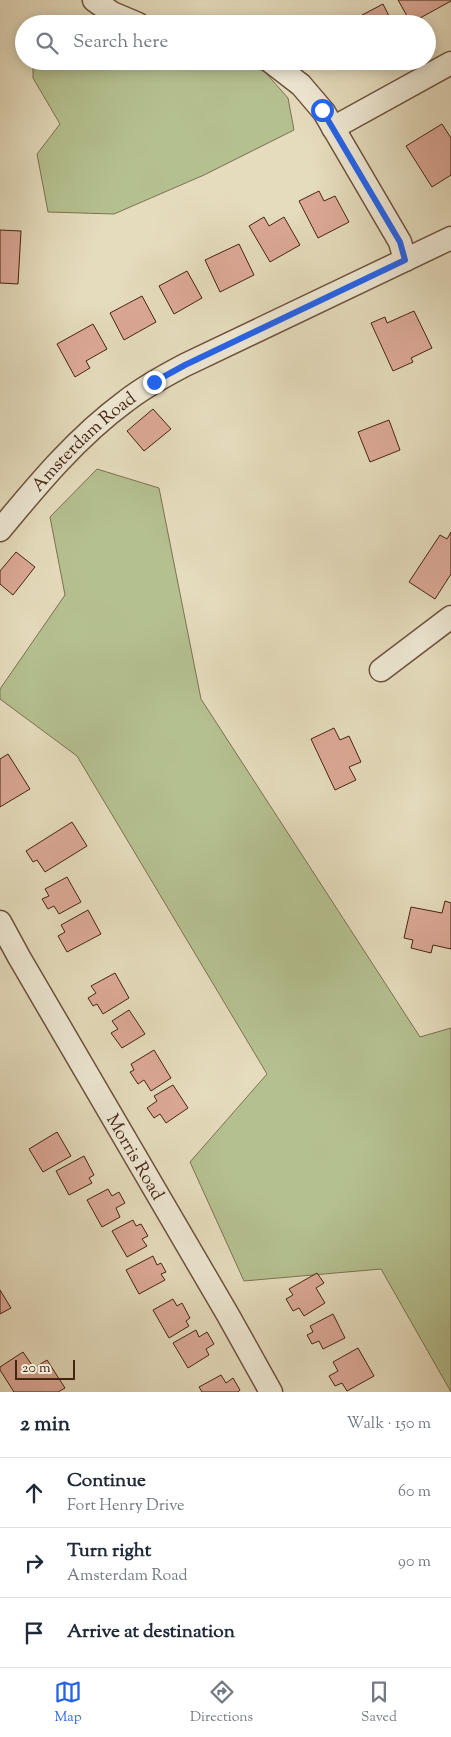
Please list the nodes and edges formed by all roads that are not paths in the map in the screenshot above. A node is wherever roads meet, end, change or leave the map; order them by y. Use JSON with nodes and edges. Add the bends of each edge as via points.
{"nodes":[{"id":1,"x":94,"y":0,"type":"edge"},
{"id":2,"x":117,"y":15,"type":"edge"},
{"id":3,"x":451,"y":63,"type":"edge"},
{"id":4,"x":282,"y":70,"type":"edge"},
{"id":5,"x":333,"y":128,"type":"junction"},
{"id":6,"x":451,"y":238,"type":"edge"},
{"id":7,"x":405,"y":260,"type":"junction"},
{"id":8,"x":0,"y":530,"type":"edge"},
{"id":9,"x":451,"y":617,"type":"edge"},
{"id":10,"x":381,"y":670,"type":"dead end"},
{"id":11,"x":0,"y":922,"type":"edge"},
{"id":12,"x":271,"y":1392,"type":"edge"}],
"edges":[{"from":1,"to":2,"type":"street"},
{"from":3,"to":5,"type":"street"},
{"from":4,"to":5,"type":"street","via":[[301,85]]},
{"from":5,"to":7,"type":"street","via":[[400,242]]},
{"from":6,"to":7,"type":"street","name":"Amsterdam Road"},
{"from":7,"to":8,"type":"street","name":"Amsterdam Road","via":[[185,365],[140,391],[73,446]]},
{"from":9,"to":10,"type":"street"},
{"from":11,"to":12,"type":"street","name":"Morris Road"}]}
